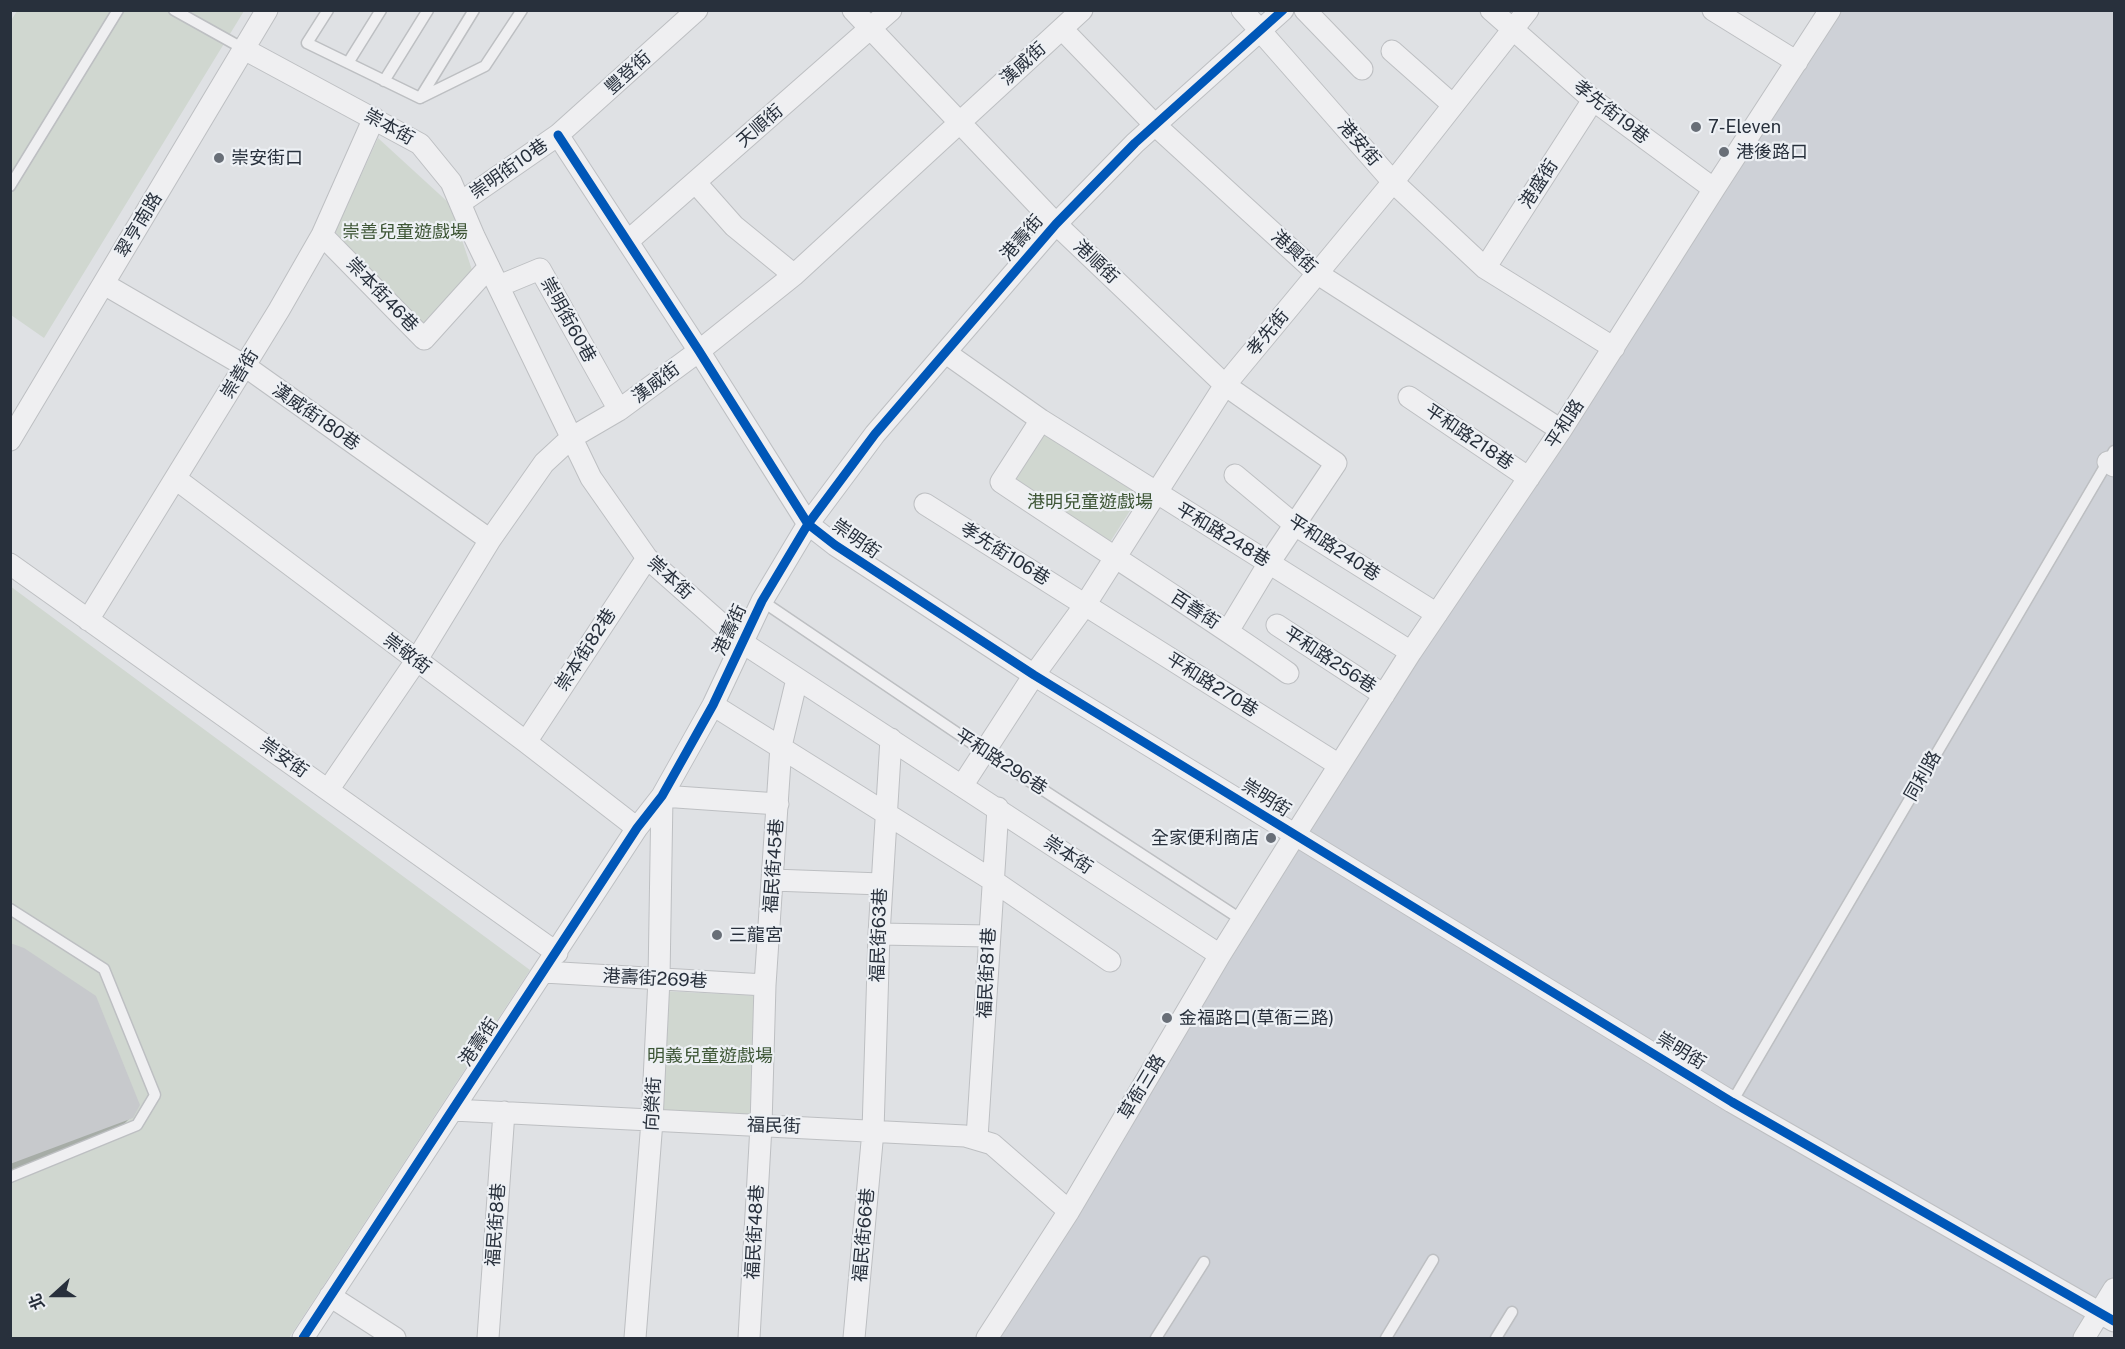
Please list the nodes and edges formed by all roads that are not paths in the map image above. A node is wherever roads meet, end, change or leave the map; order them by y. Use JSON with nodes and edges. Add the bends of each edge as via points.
{"nodes":[{"id":1,"x":118,"y":10,"type":"edge"},
{"id":2,"x":174,"y":10,"type":"edge"},
{"id":3,"x":267,"y":10,"type":"edge"},
{"id":4,"x":328,"y":10,"type":"edge"},
{"id":5,"x":381,"y":10,"type":"edge"},
{"id":6,"x":428,"y":10,"type":"edge"},
{"id":7,"x":474,"y":10,"type":"edge"},
{"id":8,"x":522,"y":10,"type":"edge"},
{"id":9,"x":697,"y":10,"type":"edge"},
{"id":10,"x":853,"y":10,"type":"edge"},
{"id":11,"x":891,"y":10,"type":"edge"},
{"id":12,"x":1082,"y":10,"type":"edge"},
{"id":13,"x":1242,"y":10,"type":"edge"},
{"id":14,"x":1283,"y":10,"type":"edge"},
{"id":15,"x":1305,"y":10,"type":"edge"},
{"id":16,"x":1491,"y":10,"type":"edge"},
{"id":17,"x":1528,"y":10,"type":"edge"},
{"id":18,"x":1713,"y":10,"type":"edge"},
{"id":19,"x":1830,"y":10,"type":"edge"},
{"id":20,"x":1062,"y":28,"type":"junction"},
{"id":21,"x":870,"y":29,"type":"junction"},
{"id":22,"x":1512,"y":30,"type":"junction"},
{"id":23,"x":1261,"y":31,"type":"junction"},
{"id":24,"x":244,"y":49,"type":"junction"},
{"id":25,"x":1392,"y":51,"type":"dead end"},
{"id":26,"x":1797,"y":62,"type":"junction"},
{"id":27,"x":348,"y":63,"type":"junction"},
{"id":28,"x":1362,"y":69,"type":"dead end"},
{"id":29,"x":384,"y":81,"type":"junction"},
{"id":30,"x":420,"y":98,"type":"junction"},
{"id":31,"x":1593,"y":100,"type":"junction"},
{"id":32,"x":1453,"y":105,"type":"junction"},
{"id":33,"x":374,"y":118,"type":"junction"},
{"id":34,"x":959,"y":122,"type":"junction"},
{"id":35,"x":1155,"y":125,"type":"junction"},
{"id":36,"x":558,"y":135,"type":"junction"},
{"id":37,"x":695,"y":182,"type":"junction"},
{"id":38,"x":1393,"y":182,"type":"junction"},
{"id":39,"x":10,"y":186,"type":"edge"},
{"id":40,"x":1714,"y":189,"type":"junction"},
{"id":41,"x":460,"y":203,"type":"junction"},
{"id":42,"x":1056,"y":224,"type":"junction"},
{"id":43,"x":322,"y":235,"type":"junction"},
{"id":44,"x":628,"y":241,"type":"junction"},
{"id":45,"x":489,"y":267,"type":"junction"},
{"id":46,"x":1485,"y":268,"type":"junction"},
{"id":47,"x":1318,"y":274,"type":"junction"},
{"id":48,"x":794,"y":275,"type":"junction"},
{"id":49,"x":104,"y":284,"type":"junction"},
{"id":50,"x":499,"y":286,"type":"junction"},
{"id":51,"x":1614,"y":348,"type":"junction"},
{"id":52,"x":699,"y":351,"type":"junction"},
{"id":53,"x":946,"y":353,"type":"junction"},
{"id":54,"x":245,"y":366,"type":"junction"},
{"id":55,"x":1225,"y":385,"type":"junction"},
{"id":56,"x":1409,"y":397,"type":"dead end"},
{"id":57,"x":619,"y":410,"type":"junction"},
{"id":58,"x":1041,"y":420,"type":"junction"},
{"id":59,"x":1561,"y":430,"type":"junction"},
{"id":60,"x":571,"y":438,"type":"junction"},
{"id":61,"x":10,"y":440,"type":"edge"},
{"id":62,"x":2112,"y":459,"type":"edge"},
{"id":63,"x":1336,"y":463,"type":"joint"},
{"id":64,"x":1235,"y":475,"type":"dead end"},
{"id":65,"x":1529,"y":478,"type":"junction"},
{"id":66,"x":176,"y":479,"type":"junction"},
{"id":67,"x":1156,"y":494,"type":"junction"},
{"id":68,"x":925,"y":504,"type":"dead end"},
{"id":69,"x":808,"y":525,"type":"junction"},
{"id":70,"x":1295,"y":525,"type":"junction"},
{"id":71,"x":490,"y":540,"type":"junction"},
{"id":72,"x":646,"y":558,"type":"junction"},
{"id":73,"x":1114,"y":558,"type":"junction"},
{"id":74,"x":1269,"y":563,"type":"junction"},
{"id":75,"x":10,"y":564,"type":"edge"},
{"id":76,"x":762,"y":601,"type":"junction"},
{"id":77,"x":1085,"y":605,"type":"junction"},
{"id":78,"x":1437,"y":615,"type":"junction"},
{"id":79,"x":88,"y":620,"type":"junction"},
{"id":80,"x":1277,"y":625,"type":"dead end"},
{"id":81,"x":1228,"y":631,"type":"junction"},
{"id":82,"x":743,"y":642,"type":"junction"},
{"id":83,"x":1412,"y":652,"type":"junction"},
{"id":84,"x":416,"y":661,"type":"junction"},
{"id":85,"x":1288,"y":673,"type":"dead end"},
{"id":86,"x":1034,"y":675,"type":"junction"},
{"id":87,"x":797,"y":679,"type":"junction"},
{"id":88,"x":1384,"y":695,"type":"junction"},
{"id":89,"x":713,"y":705,"type":"junction"},
{"id":90,"x":891,"y":739,"type":"junction"},
{"id":91,"x":526,"y":742,"type":"junction"},
{"id":92,"x":781,"y":746,"type":"junction"},
{"id":93,"x":984,"y":752,"type":"junction"},
{"id":94,"x":1339,"y":765,"type":"junction"},
{"id":95,"x":962,"y":786,"type":"junction"},
{"id":96,"x":328,"y":790,"type":"junction"},
{"id":97,"x":662,"y":796,"type":"junction"},
{"id":98,"x":778,"y":804,"type":"junction"},
{"id":99,"x":998,"y":808,"type":"junction"},
{"id":100,"x":885,"y":813,"type":"junction"},
{"id":101,"x":637,"y":828,"type":"junction"},
{"id":102,"x":1295,"y":835,"type":"junction"},
{"id":103,"x":773,"y":880,"type":"junction"},
{"id":104,"x":992,"y":880,"type":"junction"},
{"id":105,"x":881,"y":885,"type":"junction"},
{"id":106,"x":10,"y":909,"type":"edge"},
{"id":107,"x":1242,"y":920,"type":"junction"},
{"id":108,"x":879,"y":934,"type":"junction"},
{"id":109,"x":989,"y":936,"type":"junction"},
{"id":110,"x":557,"y":953,"type":"junction"},
{"id":111,"x":1220,"y":955,"type":"junction"},
{"id":112,"x":1110,"y":961,"type":"dead end"},
{"id":113,"x":544,"y":972,"type":"junction"},
{"id":114,"x":659,"y":979,"type":"junction"},
{"id":115,"x":765,"y":985,"type":"junction"},
{"id":116,"x":1732,"y":1102,"type":"junction"},
{"id":117,"x":453,"y":1110,"type":"junction"},
{"id":118,"x":504,"y":1112,"type":"junction"},
{"id":119,"x":652,"y":1121,"type":"junction"},
{"id":120,"x":761,"y":1126,"type":"junction"},
{"id":121,"x":873,"y":1131,"type":"junction"},
{"id":122,"x":977,"y":1138,"type":"junction"},
{"id":123,"x":10,"y":1177,"type":"edge"},
{"id":124,"x":1069,"y":1211,"type":"junction"},
{"id":125,"x":1433,"y":1260,"type":"dead end"},
{"id":126,"x":1204,"y":1262,"type":"dead end"},
{"id":127,"x":2115,"y":1289,"type":"edge"},
{"id":128,"x":330,"y":1296,"type":"junction"},
{"id":129,"x":1512,"y":1312,"type":"dead end"},
{"id":130,"x":2110,"y":1319,"type":"edge"},
{"id":131,"x":303,"y":1338,"type":"edge"},
{"id":132,"x":395,"y":1338,"type":"edge"},
{"id":133,"x":488,"y":1338,"type":"edge"},
{"id":134,"x":634,"y":1338,"type":"edge"},
{"id":135,"x":749,"y":1338,"type":"edge"},
{"id":136,"x":854,"y":1338,"type":"edge"},
{"id":137,"x":987,"y":1338,"type":"edge"},
{"id":138,"x":1156,"y":1338,"type":"edge"},
{"id":139,"x":1386,"y":1338,"type":"edge"},
{"id":140,"x":1496,"y":1338,"type":"edge"},
{"id":141,"x":2084,"y":1338,"type":"edge"},
{"id":142,"x":2105,"y":1338,"type":"edge"}],
"edges":[{"from":1,"to":39,"type":"lane"},
{"from":2,"to":24,"type":"lane"},
{"from":3,"to":24,"type":"street","name":"翠亨南路"},
{"from":4,"to":27,"type":"lane","via":[[307,43]]},
{"from":5,"to":27,"type":"lane"},
{"from":6,"to":29,"type":"lane"},
{"from":7,"to":30,"type":"lane"},
{"from":8,"to":30,"type":"lane","via":[[485,66]]},
{"from":9,"to":36,"type":"street","name":"豐登街"},
{"from":10,"to":21,"type":"street","name":"港順街"},
{"from":11,"to":21,"type":"street","name":"天順街"},
{"from":12,"to":20,"type":"street","name":"漢威街"},
{"from":13,"to":23,"type":"street","name":"港安街"},
{"from":14,"to":23,"type":"street","name":"港壽街"},
{"from":15,"to":28,"type":"street"},
{"from":16,"to":22,"type":"street","name":"孝先街19巷"},
{"from":17,"to":22,"type":"street","name":"孝先街"},
{"from":18,"to":26,"type":"street"},
{"from":19,"to":26,"type":"street","name":"平和路"},
{"from":20,"to":34,"type":"street","name":"漢威街"},
{"from":20,"to":35,"type":"street","name":"港興街"},
{"from":21,"to":34,"type":"street","name":"港順街"},
{"from":21,"to":37,"type":"street","name":"天順街"},
{"from":22,"to":31,"type":"street","name":"孝先街19巷"},
{"from":22,"to":32,"type":"street","name":"孝先街"},
{"from":23,"to":35,"type":"street","name":"港壽街"},
{"from":23,"to":38,"type":"street","name":"港安街"},
{"from":24,"to":33,"type":"street","name":"崇本街"},
{"from":24,"to":49,"type":"street","name":"翠亨南路"},
{"from":25,"to":32,"type":"street"},
{"from":26,"to":40,"type":"street","name":"平和路"},
{"from":27,"to":29,"type":"lane"},
{"from":29,"to":30,"type":"lane"},
{"from":31,"to":40,"type":"street","name":"孝先街19巷"},
{"from":31,"to":46,"type":"street","name":"港盛街"},
{"from":32,"to":38,"type":"street","name":"孝先街"},
{"from":33,"to":41,"type":"street","name":"崇本街","via":[[420,144],[451,182]]},
{"from":33,"to":43,"type":"street","name":"崇善街"},
{"from":34,"to":42,"type":"street","name":"港順街"},
{"from":34,"to":48,"type":"street","name":"漢威街"},
{"from":35,"to":42,"type":"street","name":"港壽街"},
{"from":35,"to":47,"type":"street","name":"港興街"},
{"from":36,"to":41,"type":"street","name":"崇明街10巷"},
{"from":36,"to":44,"type":"street","name":"崇明街"},
{"from":37,"to":44,"type":"street","name":"天順街"},
{"from":37,"to":48,"type":"street","via":[[734,226]]},
{"from":38,"to":46,"type":"street","name":"港安街"},
{"from":38,"to":47,"type":"street","name":"孝先街"},
{"from":40,"to":51,"type":"street","name":"平和路"},
{"from":41,"to":45,"type":"street","name":"崇本街"},
{"from":42,"to":53,"type":"street","name":"港壽街"},
{"from":42,"to":55,"type":"street","name":"港順街"},
{"from":43,"to":45,"type":"street","name":"崇本街46巷","via":[[424,339]]},
{"from":43,"to":54,"type":"street","name":"崇善街"},
{"from":44,"to":52,"type":"street","name":"崇明街"},
{"from":45,"to":50,"type":"street","name":"崇本街"},
{"from":46,"to":51,"type":"street","name":"港安街"},
{"from":47,"to":55,"type":"street","name":"孝先街"},
{"from":47,"to":59,"type":"street","name":"港興街"},
{"from":48,"to":52,"type":"street","name":"漢威街"},
{"from":49,"to":54,"type":"street","name":"漢威街180巷"},
{"from":49,"to":61,"type":"street","name":"翠亨南路"},
{"from":50,"to":57,"type":"street","name":"崇明街60巷","via":[[540,269]]},
{"from":50,"to":60,"type":"street","name":"崇本街"},
{"from":51,"to":59,"type":"street","name":"平和路"},
{"from":52,"to":57,"type":"street","name":"漢威街"},
{"from":52,"to":69,"type":"street","name":"崇明街"},
{"from":53,"to":58,"type":"street","name":"平和路248巷"},
{"from":53,"to":69,"type":"street","name":"港壽街","via":[[875,434]]},
{"from":54,"to":66,"type":"street","name":"崇善街"},
{"from":54,"to":71,"type":"street","name":"漢威街180巷"},
{"from":55,"to":63,"type":"street","name":"港順街"},
{"from":55,"to":67,"type":"street","name":"孝先街"},
{"from":56,"to":65,"type":"street","name":"平和路218巷"},
{"from":57,"to":60,"type":"street","name":"漢威街"},
{"from":58,"to":67,"type":"street","name":"平和路248巷"},
{"from":58,"to":73,"type":"street","name":"百善街","via":[[1001,482]]},
{"from":59,"to":65,"type":"street","name":"平和路"},
{"from":60,"to":71,"type":"street","name":"漢威街","via":[[544,463]]},
{"from":60,"to":72,"type":"street","name":"崇本街","via":[[591,478]]},
{"from":62,"to":116,"type":"lane","name":"同利路"},
{"from":63,"to":70,"type":"street","name":"百善街"},
{"from":64,"to":70,"type":"street","name":"平和路240巷"},
{"from":65,"to":78,"type":"street","name":"平和路"},
{"from":66,"to":79,"type":"street","name":"崇善街"},
{"from":66,"to":84,"type":"street","name":"崇敬街"},
{"from":67,"to":73,"type":"street","name":"孝先街"},
{"from":67,"to":74,"type":"street","name":"平和路248巷"},
{"from":68,"to":77,"type":"street","name":"孝先街106巷"},
{"from":69,"to":76,"type":"street","name":"港壽街"},
{"from":69,"to":86,"type":"street","name":"崇明街"},
{"from":70,"to":74,"type":"street","name":"百善街"},
{"from":70,"to":78,"type":"street","name":"平和路240巷"},
{"from":71,"to":84,"type":"street","name":"漢威街"},
{"from":72,"to":82,"type":"street","name":"崇本街"},
{"from":72,"to":91,"type":"street","name":"崇本街82巷"},
{"from":73,"to":77,"type":"street","name":"孝先街"},
{"from":73,"to":81,"type":"street","name":"百善街"},
{"from":74,"to":81,"type":"street","name":"百善街"},
{"from":74,"to":83,"type":"street","name":"平和路248巷"},
{"from":75,"to":79,"type":"street","name":"崇安街"},
{"from":76,"to":82,"type":"street","name":"港壽街"},
{"from":76,"to":93,"type":"lane","name":"平和路296巷"},
{"from":77,"to":86,"type":"street","name":"孝先街"},
{"from":77,"to":94,"type":"street","name":"平和路270巷"},
{"from":78,"to":83,"type":"street","name":"平和路"},
{"from":79,"to":96,"type":"street","name":"崇安街"},
{"from":80,"to":88,"type":"street","name":"平和路256巷"},
{"from":81,"to":85,"type":"street"},
{"from":82,"to":87,"type":"street","name":"崇本街"},
{"from":82,"to":89,"type":"street","name":"港壽街"},
{"from":83,"to":88,"type":"street","name":"平和路"},
{"from":84,"to":91,"type":"street","name":"崇敬街"},
{"from":84,"to":96,"type":"street","name":"漢威街"},
{"from":86,"to":93,"type":"street","name":"孝先街"},
{"from":86,"to":102,"type":"street","name":"崇明街"},
{"from":87,"to":90,"type":"street","name":"崇本街"},
{"from":87,"to":92,"type":"street","name":"福民街45巷"},
{"from":88,"to":94,"type":"street","name":"平和路"},
{"from":89,"to":92,"type":"street"},
{"from":89,"to":97,"type":"street","name":"港壽街"},
{"from":90,"to":95,"type":"street","name":"崇本街"},
{"from":90,"to":100,"type":"street","name":"福民街63巷"},
{"from":91,"to":101,"type":"street","name":"崇敬街"},
{"from":92,"to":98,"type":"street","name":"福民街45巷"},
{"from":92,"to":100,"type":"street"},
{"from":93,"to":95,"type":"street","name":"孝先街"},
{"from":93,"to":107,"type":"lane","name":"平和路296巷"},
{"from":94,"to":102,"type":"street","name":"平和路"},
{"from":95,"to":99,"type":"street","name":"崇本街"},
{"from":96,"to":110,"type":"street","name":"崇安街"},
{"from":97,"to":98,"type":"street"},
{"from":97,"to":101,"type":"street","name":"港壽街"},
{"from":97,"to":114,"type":"street","name":"向榮街"},
{"from":98,"to":103,"type":"street","name":"福民街45巷"},
{"from":99,"to":104,"type":"street","name":"福民街81巷"},
{"from":99,"to":111,"type":"street","name":"崇本街"},
{"from":100,"to":104,"type":"street"},
{"from":100,"to":105,"type":"street","name":"福民街63巷"},
{"from":101,"to":110,"type":"street","name":"港壽街"},
{"from":102,"to":107,"type":"street","name":"草衙三路"},
{"from":102,"to":116,"type":"street","name":"崇明街"},
{"from":103,"to":105,"type":"street"},
{"from":103,"to":115,"type":"street","name":"福民街45巷"},
{"from":104,"to":109,"type":"street","name":"福民街81巷"},
{"from":104,"to":112,"type":"street"},
{"from":105,"to":108,"type":"street","name":"福民街63巷"},
{"from":106,"to":123,"type":"lane","via":[[104,969],[155,1095],[137,1125]]},
{"from":107,"to":111,"type":"street","name":"草衙三路"},
{"from":108,"to":109,"type":"street"},
{"from":108,"to":121,"type":"street","name":"福民街63巷"},
{"from":109,"to":122,"type":"street","name":"福民街81巷"},
{"from":110,"to":113,"type":"street","name":"港壽街"},
{"from":111,"to":124,"type":"street","name":"草衙三路"},
{"from":113,"to":114,"type":"street","name":"港壽街269巷"},
{"from":113,"to":117,"type":"street","name":"港壽街"},
{"from":114,"to":115,"type":"street","name":"港壽街269巷"},
{"from":114,"to":119,"type":"street","name":"向榮街"},
{"from":115,"to":120,"type":"street","name":"福民街45巷"},
{"from":116,"to":130,"type":"street","name":"崇明街"},
{"from":117,"to":118,"type":"street","name":"福民街"},
{"from":117,"to":128,"type":"street","name":"港壽街"},
{"from":118,"to":119,"type":"street","name":"福民街"},
{"from":118,"to":133,"type":"street","name":"福民街8巷"},
{"from":119,"to":120,"type":"street","name":"福民街"},
{"from":119,"to":134,"type":"street","name":"向榮街"},
{"from":120,"to":121,"type":"street","name":"福民街"},
{"from":120,"to":135,"type":"street","name":"福民街48巷"},
{"from":121,"to":122,"type":"street","name":"福民街"},
{"from":121,"to":136,"type":"street","name":"福民街66巷"},
{"from":122,"to":124,"type":"street","name":"福民街","via":[[992,1144]]},
{"from":124,"to":137,"type":"street","name":"草衙三路"},
{"from":125,"to":139,"type":"lane"},
{"from":126,"to":138,"type":"lane"},
{"from":127,"to":130,"type":"street"},
{"from":128,"to":131,"type":"street","name":"港壽街"},
{"from":128,"to":132,"type":"street"},
{"from":129,"to":140,"type":"lane"},
{"from":130,"to":141,"type":"street"},
{"from":130,"to":142,"type":"street"}]}
